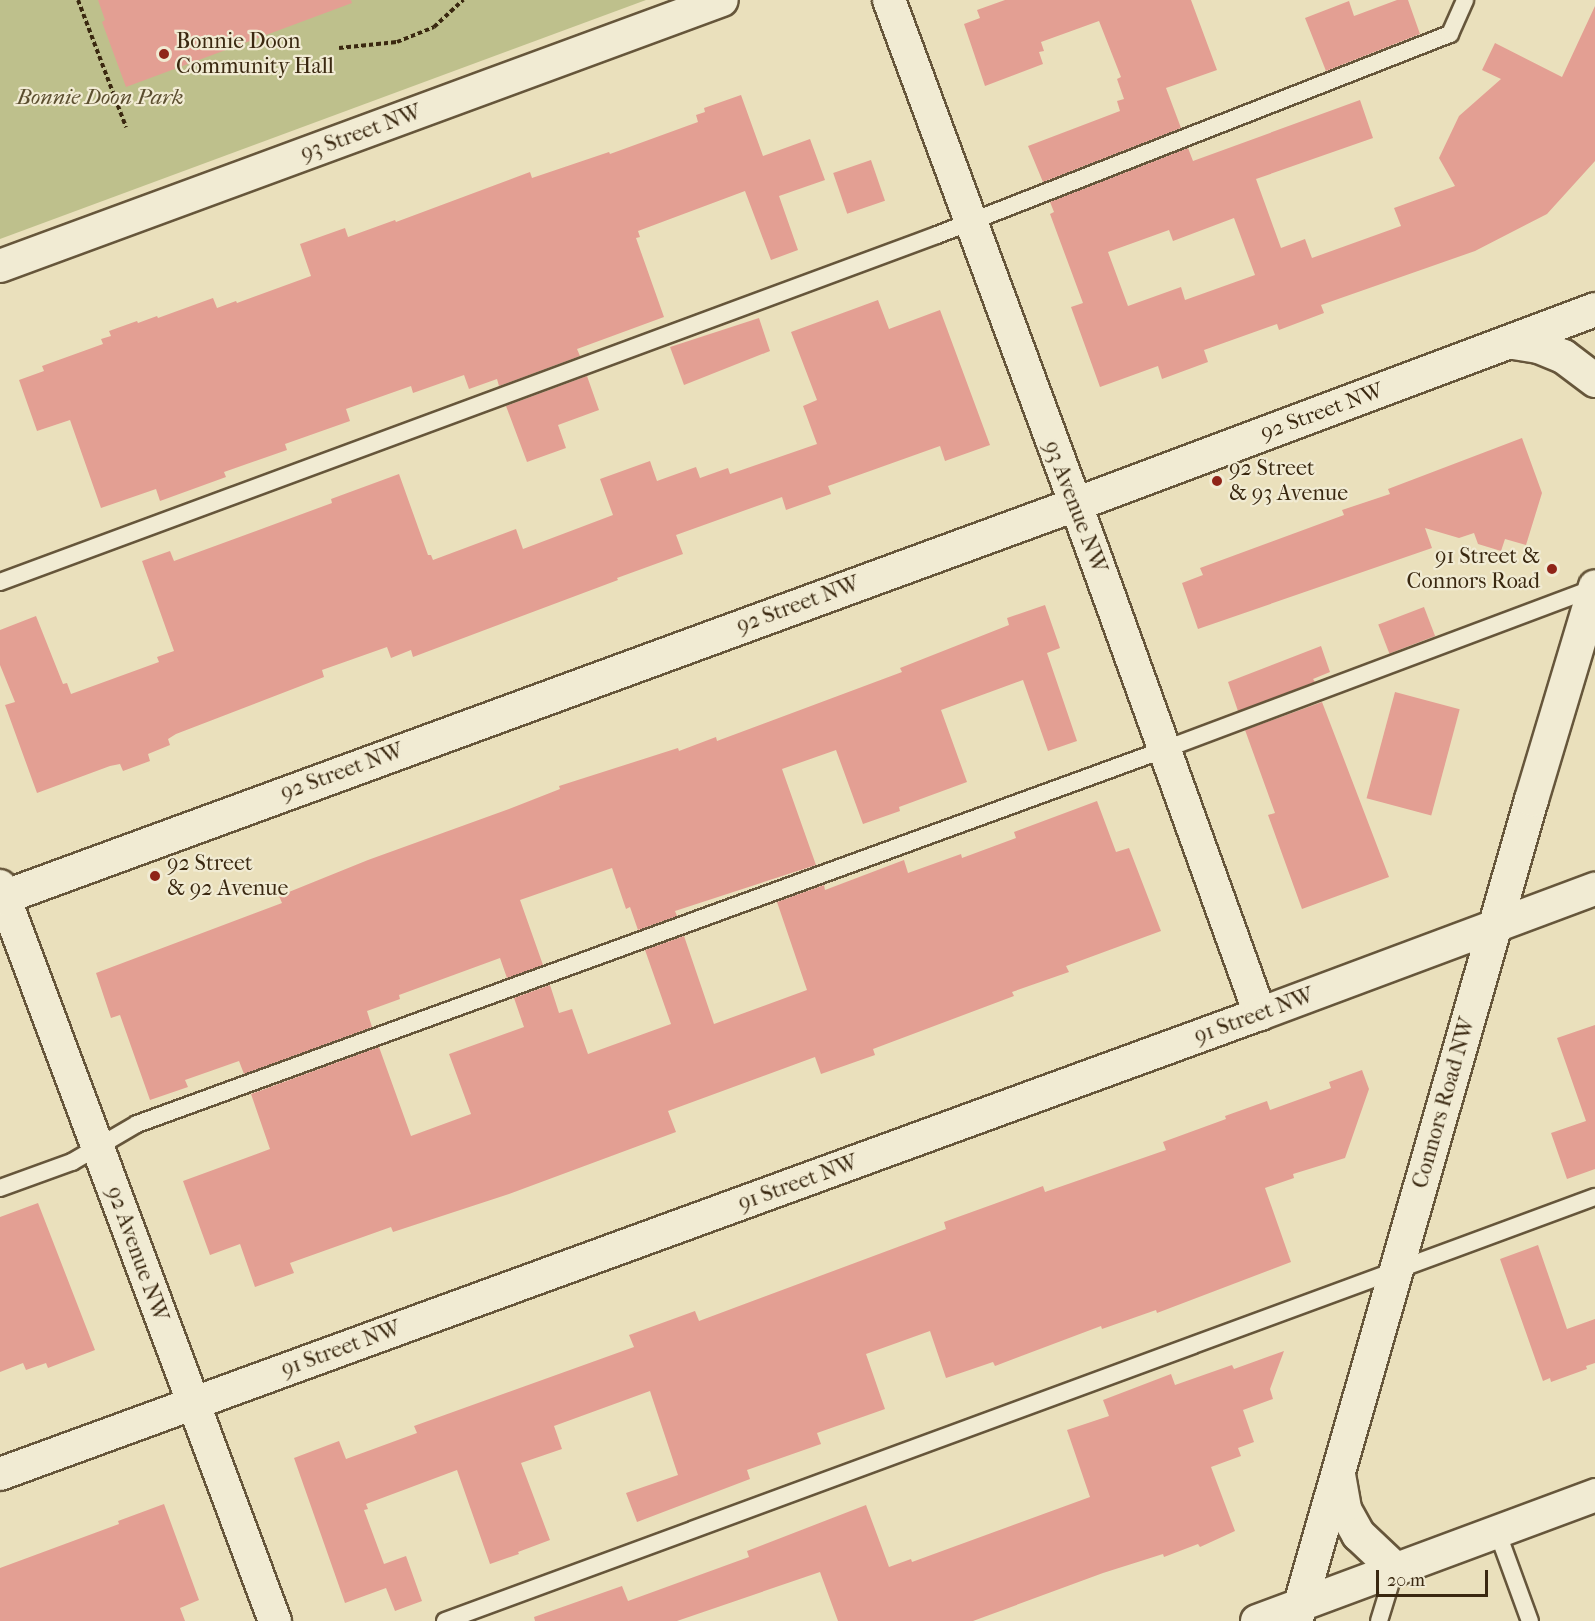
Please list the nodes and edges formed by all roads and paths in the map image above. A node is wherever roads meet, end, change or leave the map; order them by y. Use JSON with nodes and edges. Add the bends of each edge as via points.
{"nodes":[{"id":1,"x":78,"y":0,"type":"edge"},
{"id":2,"x":463,"y":0,"type":"edge"},
{"id":3,"x":722,"y":0,"type":"edge"},
{"id":4,"x":889,"y":0,"type":"edge"},
{"id":5,"x":1465,"y":0,"type":"edge"},
{"id":6,"x":339,"y":48,"type":"dead end"},
{"id":7,"x":126,"y":127,"type":"dead end"},
{"id":8,"x":970,"y":222,"type":"junction"},
{"id":9,"x":0,"y":266,"type":"edge"},
{"id":10,"x":1595,"y":309,"type":"edge"},
{"id":11,"x":1514,"y":342,"type":"junction"},
{"id":12,"x":1595,"y":380,"type":"edge"},
{"id":13,"x":1075,"y":504,"type":"junction"},
{"id":14,"x":0,"y":582,"type":"edge"},
{"id":15,"x":1595,"y":587,"type":"edge"},
{"id":16,"x":1163,"y":750,"type":"junction"},
{"id":17,"x":1595,"y":889,"type":"edge"},
{"id":18,"x":1,"y":893,"type":"edge"},
{"id":19,"x":1495,"y":925,"type":"junction"},
{"id":20,"x":1260,"y":1014,"type":"junction"},
{"id":21,"x":97,"y":1147,"type":"junction"},
{"id":22,"x":0,"y":1188,"type":"edge"},
{"id":23,"x":1595,"y":1197,"type":"edge"},
{"id":24,"x":1395,"y":1270,"type":"junction"},
{"id":25,"x":193,"y":1404,"type":"junction"},
{"id":26,"x":1338,"y":1471,"type":"junction"},
{"id":27,"x":0,"y":1474,"type":"edge"},
{"id":28,"x":1595,"y":1495,"type":"edge"},
{"id":29,"x":1497,"y":1531,"type":"junction"},
{"id":30,"x":1395,"y":1569,"type":"junction"},
{"id":31,"x":1297,"y":1613,"type":"edge"},
{"id":32,"x":275,"y":1621,"type":"edge"},
{"id":33,"x":445,"y":1621,"type":"edge"},
{"id":34,"x":1257,"y":1621,"type":"edge"},
{"id":35,"x":1379,"y":1621,"type":"edge"},
{"id":36,"x":1530,"y":1621,"type":"edge"}],
"edges":[{"from":1,"to":7,"type":"path"},
{"from":2,"to":6,"type":"path","via":[[434,27],[397,42]]},
{"from":3,"to":9,"type":"street","name":"93 Street NW"},
{"from":4,"to":8,"type":"street","name":"93 Avenue NW"},
{"from":5,"to":8,"type":"lane","via":[[1450,34]]},
{"from":8,"to":13,"type":"street","name":"93 Avenue NW"},
{"from":8,"to":14,"type":"lane"},
{"from":10,"to":11,"type":"street","name":"92 Street NW"},
{"from":11,"to":12,"type":"street","via":[[1539,346],[1563,356]]},
{"from":11,"to":13,"type":"street","name":"92 Street NW"},
{"from":13,"to":16,"type":"street","name":"93 Avenue NW"},
{"from":13,"to":18,"type":"street","name":"92 Street NW"},
{"from":15,"to":16,"type":"lane"},
{"from":15,"to":19,"type":"street","name":"Connors Road NW"},
{"from":16,"to":20,"type":"street","name":"93 Avenue NW"},
{"from":16,"to":21,"type":"lane","via":[[138,1124]]},
{"from":17,"to":19,"type":"street","name":"91 Street NW"},
{"from":18,"to":21,"type":"street","name":"92 Avenue NW"},
{"from":19,"to":20,"type":"street","name":"91 Street NW"},
{"from":19,"to":24,"type":"street","name":"Connors Road NW"},
{"from":20,"to":25,"type":"street","name":"91 Street NW"},
{"from":21,"to":22,"type":"lane","via":[[72,1162]]},
{"from":21,"to":25,"type":"street","name":"92 Avenue NW"},
{"from":23,"to":24,"type":"lane"},
{"from":24,"to":26,"type":"street","name":"Connors Road NW"},
{"from":24,"to":33,"type":"lane"},
{"from":25,"to":27,"type":"street","name":"91 Street NW"},
{"from":25,"to":32,"type":"street","name":"92 Avenue NW"},
{"from":26,"to":30,"type":"street","via":[[1344,1509],[1358,1534]]},
{"from":26,"to":31,"type":"street","name":"Connors Road NW"},
{"from":28,"to":29,"type":"street"},
{"from":29,"to":30,"type":"street"},
{"from":29,"to":36,"type":"lane"},
{"from":30,"to":31,"type":"street"},
{"from":30,"to":35,"type":"lane"},
{"from":31,"to":34,"type":"street"}]}
